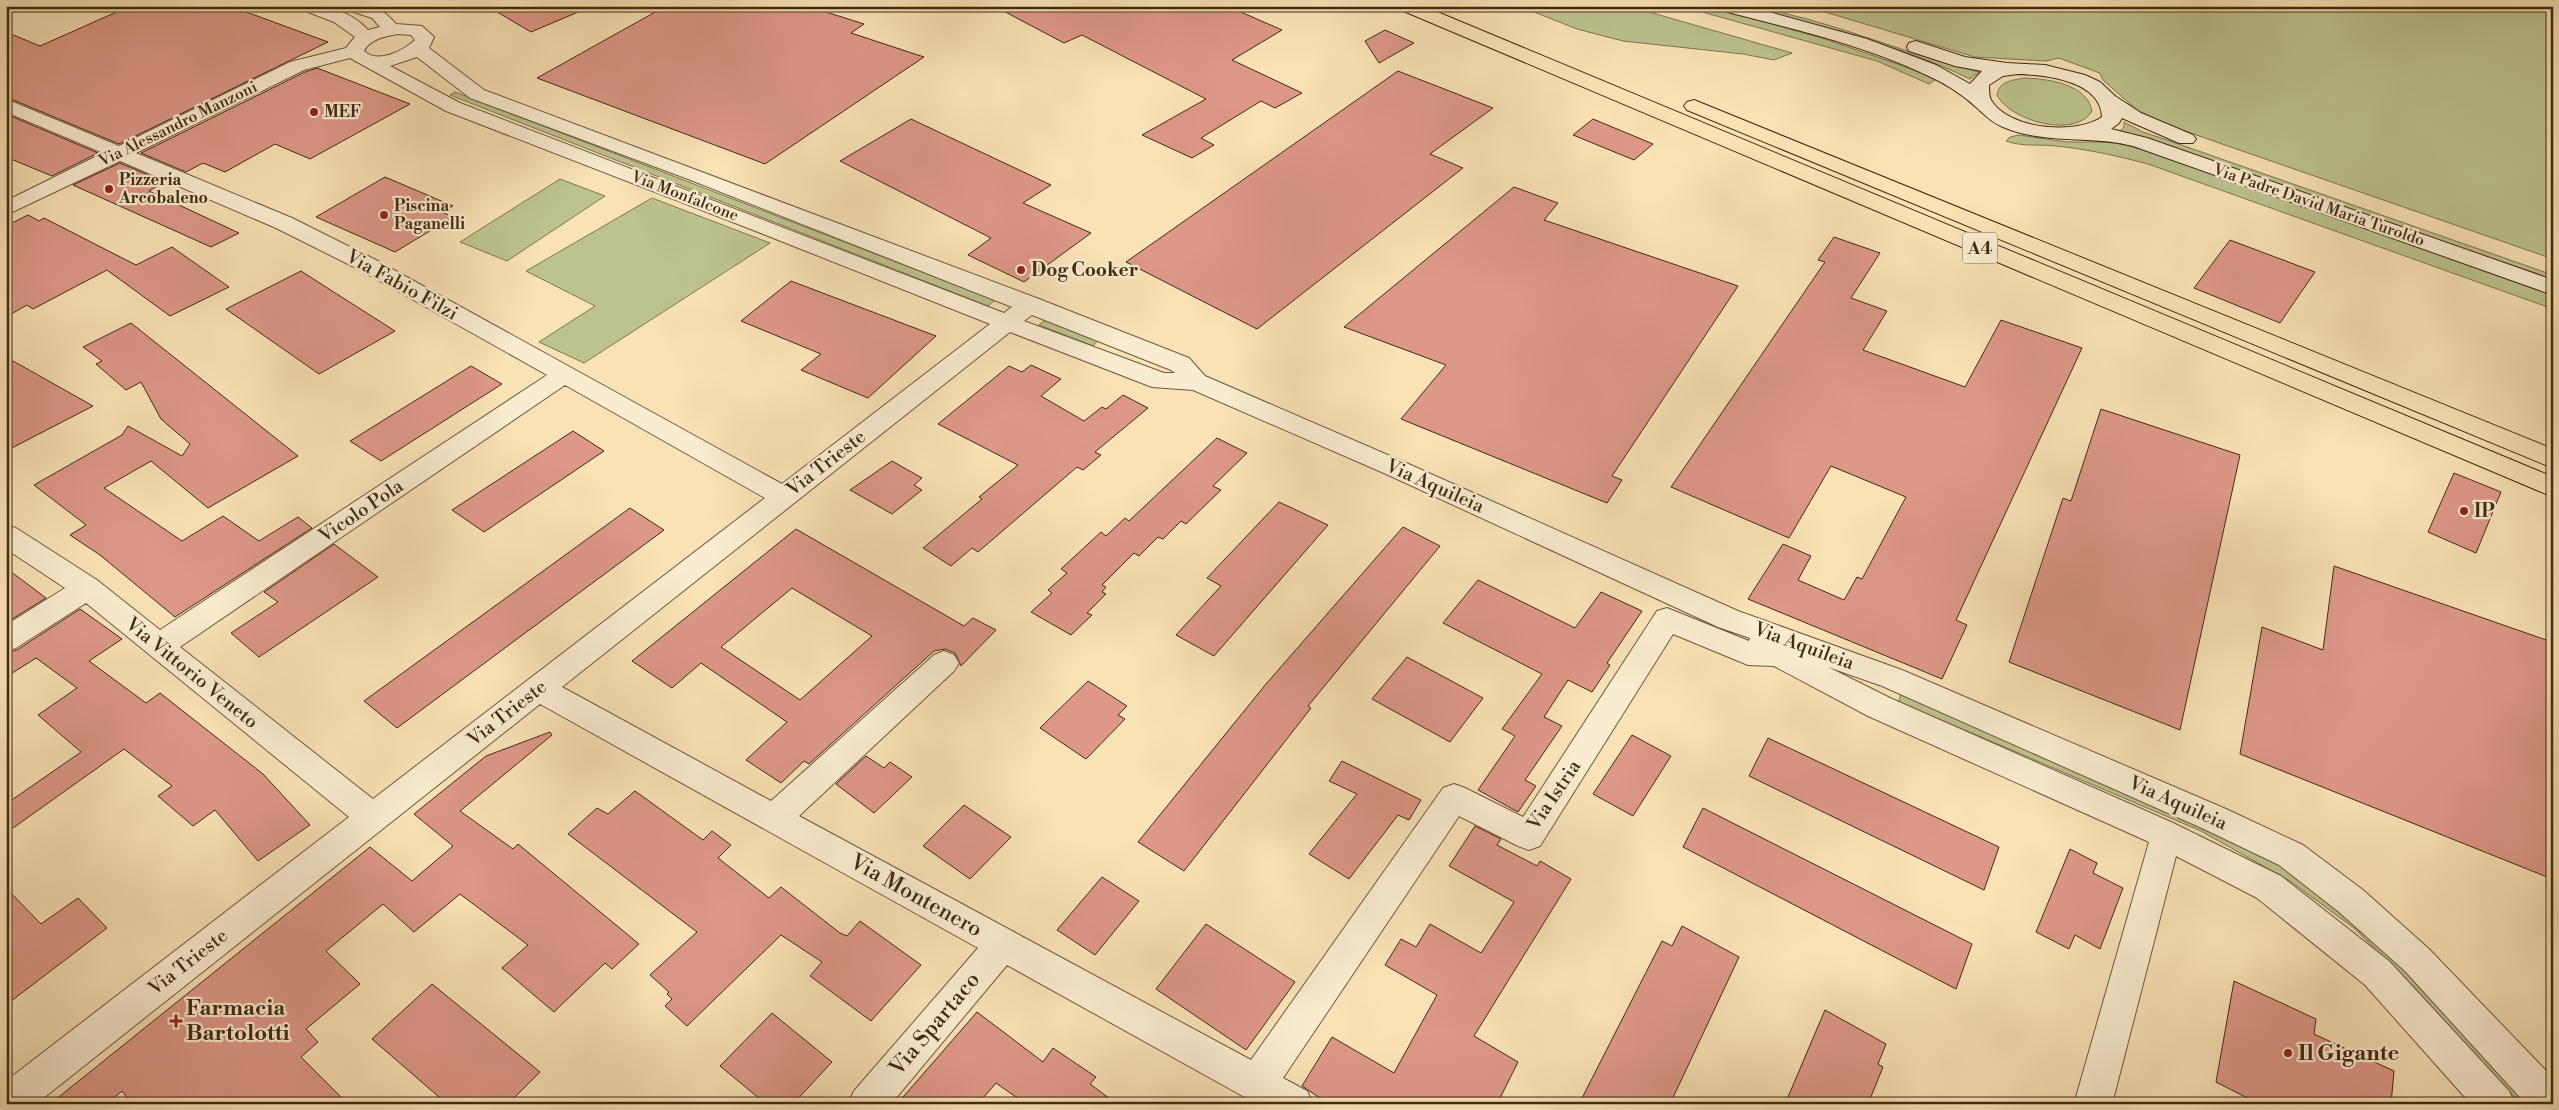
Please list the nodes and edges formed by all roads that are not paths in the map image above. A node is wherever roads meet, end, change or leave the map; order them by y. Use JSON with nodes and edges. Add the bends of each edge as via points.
{"nodes":[{"id":1,"x":309,"y":6,"type":"edge"},
{"id":2,"x":354,"y":6,"type":"edge"},
{"id":3,"x":1407,"y":6,"type":"edge"},
{"id":4,"x":1449,"y":6,"type":"edge"},
{"id":5,"x":1726,"y":6,"type":"edge"},
{"id":6,"x":1776,"y":6,"type":"edge"},
{"id":7,"x":392,"y":30,"type":"junction"},
{"id":8,"x":419,"y":48,"type":"junction"},
{"id":9,"x":362,"y":50,"type":"junction"},
{"id":10,"x":2006,"y":69,"type":"junction"},
{"id":11,"x":2108,"y":100,"type":"junction"},
{"id":12,"x":1982,"y":102,"type":"junction"},
{"id":13,"x":6,"y":106,"type":"edge"},
{"id":14,"x":2082,"y":134,"type":"junction"},
{"id":15,"x":118,"y":154,"type":"junction"},
{"id":16,"x":6,"y":209,"type":"edge"},
{"id":17,"x":2553,"y":268,"type":"edge"},
{"id":18,"x":2553,"y":288,"type":"edge"},
{"id":19,"x":1031,"y":304,"type":"junction"},
{"id":20,"x":1008,"y":323,"type":"junction"},
{"id":21,"x":564,"y":375,"type":"junction"},
{"id":22,"x":1196,"y":382,"type":"junction"},
{"id":23,"x":2553,"y":459,"type":"edge"},
{"id":24,"x":2553,"y":488,"type":"edge"},
{"id":25,"x":783,"y":496,"type":"junction"},
{"id":26,"x":6,"y":535,"type":"edge"},
{"id":27,"x":87,"y":588,"type":"junction"},
{"id":28,"x":1728,"y":618,"type":"junction"},
{"id":29,"x":6,"y":640,"type":"edge"},
{"id":30,"x":159,"y":646,"type":"junction"},
{"id":31,"x":1778,"y":655,"type":"junction"},
{"id":32,"x":944,"y":663,"type":"dead end"},
{"id":33,"x":537,"y":688,"type":"junction"},
{"id":34,"x":373,"y":818,"type":"junction"},
{"id":35,"x":774,"y":818,"type":"junction"},
{"id":36,"x":2161,"y":851,"type":"dead end"},
{"id":37,"x":1003,"y":944,"type":"junction"},
{"id":38,"x":1256,"y":1083,"type":"junction"},
{"id":39,"x":6,"y":1104,"type":"edge"},
{"id":40,"x":867,"y":1104,"type":"edge"},
{"id":41,"x":1294,"y":1104,"type":"edge"},
{"id":42,"x":2093,"y":1104,"type":"edge"},
{"id":43,"x":2496,"y":1104,"type":"edge"},
{"id":44,"x":2552,"y":1104,"type":"edge"}],
"edges":[{"from":1,"to":9,"type":"street","name":"Via Monfalcone","via":[[356,26]]},
{"from":2,"to":7,"type":"street","via":[[378,14]]},
{"from":3,"to":24,"type":"highway","number":"A4"},
{"from":4,"to":23,"type":"highway","number":"A4"},
{"from":5,"to":12,"type":"street","via":[[1882,51],[1940,75]]},
{"from":6,"to":10,"type":"street","via":[[1962,62]]},
{"from":7,"to":8,"type":"street","via":[[406,29],[423,34],[424,42]]},
{"from":7,"to":9,"type":"street"},
{"from":8,"to":9,"type":"street","via":[[394,59]]},
{"from":8,"to":19,"type":"street","name":"Via Monfalcone","via":[[476,94]]},
{"from":9,"to":15,"type":"street","name":"Via Alessandro Manzoni","via":[[297,66]]},
{"from":9,"to":20,"type":"street","name":"Via Monfalcone","via":[[384,68],[453,107]]},
{"from":10,"to":11,"type":"street","name":"Via Padre David Maria Turoldo","via":[[2031,68],[2061,73],[2087,84]]},
{"from":10,"to":12,"type":"street","via":[[1988,74],[1978,84],[1978,96]]},
{"from":11,"to":14,"type":"street","via":[[2112,119],[2102,129]]},
{"from":11,"to":17,"type":"street","name":"Via Padre David Maria Turoldo","via":[[2152,126],[2222,154]]},
{"from":12,"to":14,"type":"street","name":"Via Padre David Maria Turoldo","via":[[2004,119],[2027,129]]},
{"from":13,"to":15,"type":"street","name":"Via Fabio Filzi"},
{"from":14,"to":18,"type":"street","name":"Via Padre David Maria Turoldo","via":[[2113,135],[2140,142]]},
{"from":15,"to":16,"type":"street","name":"Via Alessandro Manzoni"},
{"from":15,"to":21,"type":"street","name":"Via Fabio Filzi","via":[[284,223],[368,265]]},
{"from":19,"to":20,"type":"street","name":"Via Trieste"},
{"from":19,"to":22,"type":"street","name":"Via Aquileia","via":[[1180,364]]},
{"from":20,"to":22,"type":"street","name":"Via Aquileia","via":[[1161,381]]},
{"from":20,"to":25,"type":"street","name":"Via Trieste"},
{"from":21,"to":25,"type":"street","name":"Via Fabio Filzi"},
{"from":21,"to":30,"type":"street","name":"Vicolo Pola"},
{"from":22,"to":28,"type":"street","name":"Via Aquileia"},
{"from":25,"to":33,"type":"street","name":"Via Trieste"},
{"from":26,"to":27,"type":"street","name":"Via Vittorio Veneto"},
{"from":27,"to":29,"type":"street"},
{"from":27,"to":30,"type":"street","name":"Via Vittorio Veneto"},
{"from":28,"to":31,"type":"street","name":"Via Aquileia"},
{"from":28,"to":44,"type":"street","name":"Via Aquileia","via":[[1892,678],[2291,855],[2351,901],[2417,960]]},
{"from":30,"to":34,"type":"street","name":"Via Vittorio Veneto"},
{"from":31,"to":38,"type":"street","name":"Via Istria","via":[[1748,654],[1667,619],[1529,836],[1454,798]]},
{"from":31,"to":43,"type":"street","name":"Via Aquileia","via":[[1880,707],[2160,832],[2269,887],[2377,973]]},
{"from":32,"to":35,"type":"street"},
{"from":33,"to":34,"type":"street","name":"Via Trieste"},
{"from":33,"to":35,"type":"street","name":"Via Montenero"},
{"from":34,"to":39,"type":"street","name":"Via Trieste"},
{"from":35,"to":37,"type":"street","name":"Via Montenero"},
{"from":36,"to":42,"type":"street"},
{"from":37,"to":38,"type":"street","name":"Via Montenero"},
{"from":37,"to":40,"type":"street","name":"Via Spartaco"},
{"from":38,"to":41,"type":"street","name":"Via Montenero"}]}
